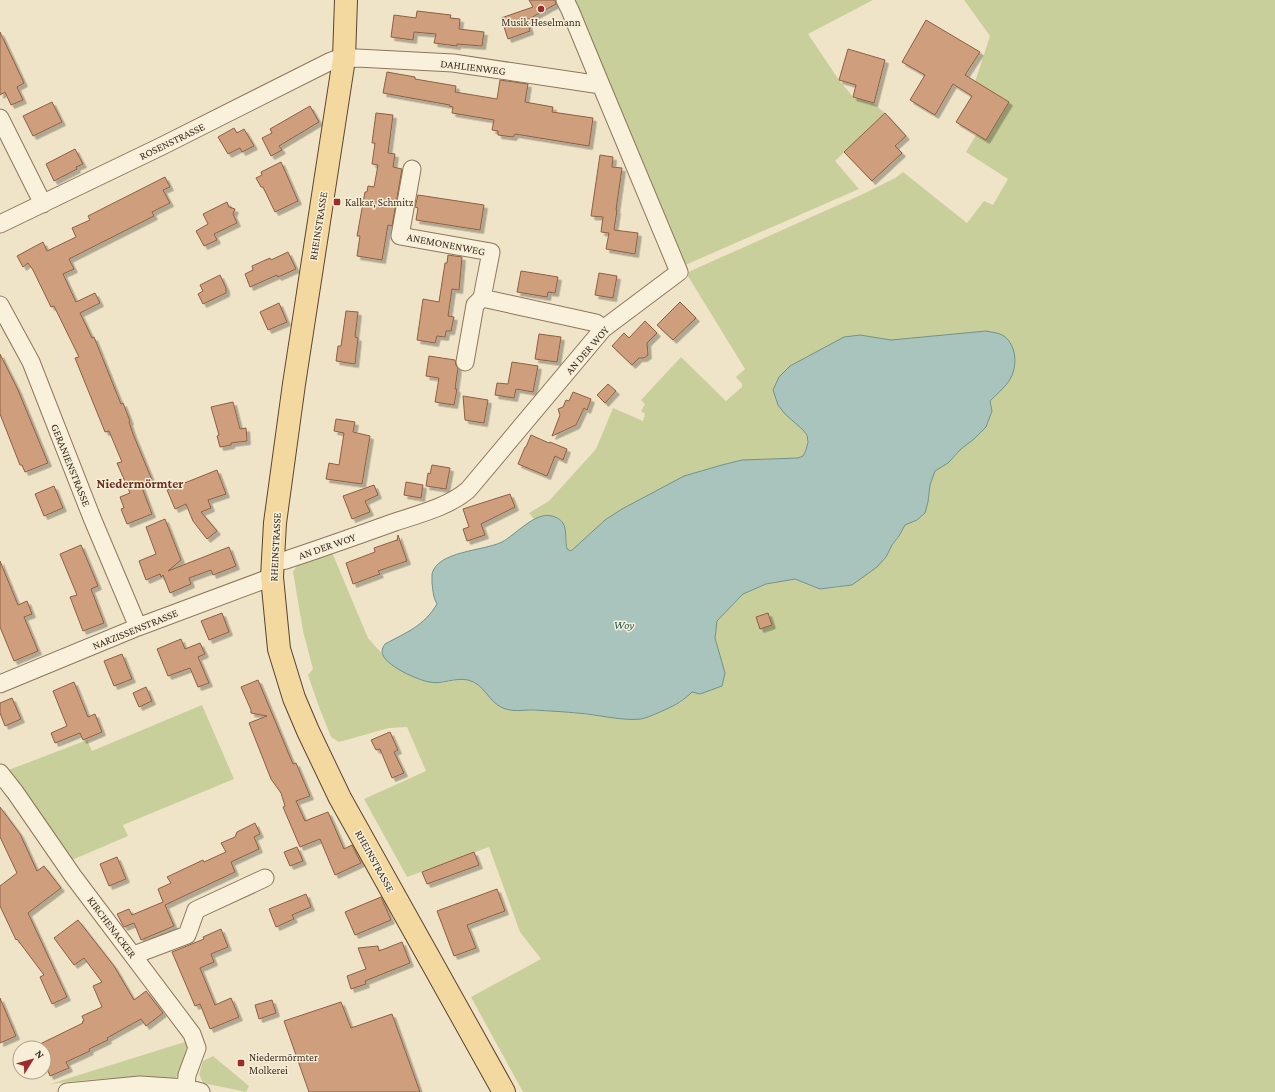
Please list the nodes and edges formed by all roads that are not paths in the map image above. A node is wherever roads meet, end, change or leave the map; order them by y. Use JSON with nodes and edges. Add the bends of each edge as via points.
{"nodes":[{"id":1,"x":346,"y":0,"type":"edge"},
{"id":2,"x":565,"y":0,"type":"edge"},
{"id":3,"x":344,"y":58,"type":"junction"},
{"id":4,"x":601,"y":85,"type":"junction"},
{"id":5,"x":0,"y":118,"type":"edge"},
{"id":6,"x":412,"y":169,"type":"dead end"},
{"id":7,"x":43,"y":204,"type":"junction"},
{"id":8,"x":0,"y":224,"type":"edge"},
{"id":9,"x":482,"y":298,"type":"junction"},
{"id":10,"x":0,"y":305,"type":"edge"},
{"id":11,"x":603,"y":329,"type":"junction"},
{"id":12,"x":465,"y":362,"type":"dead end"},
{"id":13,"x":272,"y":570,"type":"junction"},
{"id":14,"x":138,"y":627,"type":"junction"},
{"id":15,"x":0,"y":684,"type":"edge"},
{"id":16,"x":0,"y":773,"type":"edge"},
{"id":17,"x":265,"y":878,"type":"dead end"},
{"id":18,"x":134,"y":955,"type":"junction"},
{"id":19,"x":193,"y":1090,"type":"edge"},
{"id":20,"x":67,"y":1092,"type":"edge"},
{"id":21,"x":504,"y":1092,"type":"edge"}],
"edges":[{"from":1,"to":3,"type":"main road","name":"RHEINSTRASSE"},
{"from":2,"to":4,"type":"street","name":"AN DER WOY"},
{"from":3,"to":4,"type":"street","name":"DAHLIENWEG","via":[[453,63]]},
{"from":3,"to":7,"type":"street","name":"ROSENSTRASSE","via":[[329,62]]},
{"from":3,"to":13,"type":"main road","name":"RHEINSTRASSE","via":[[294,384],[275,523]]},
{"from":4,"to":11,"type":"street","name":"AN DER WOY","via":[[679,272]]},
{"from":5,"to":7,"type":"street"},
{"from":6,"to":9,"type":"street","name":"ANEMONENWEG","via":[[400,236],[491,252]]},
{"from":7,"to":8,"type":"street","name":"ROSENSTRASSE"},
{"from":9,"to":11,"type":"street","via":[[596,323]]},
{"from":9,"to":12,"type":"street","name":"ANEMONENWEG","via":[[475,305]]},
{"from":10,"to":14,"type":"street","name":"GERANIENSTRASSE","via":[[31,362]]},
{"from":11,"to":13,"type":"street","name":"AN DER WOY","via":[[468,490],[459,497],[293,558]]},
{"from":13,"to":14,"type":"street","name":"NARZISSENSTRASSE"},
{"from":13,"to":21,"type":"main road","name":"RHEINSTRASSE","via":[[279,649],[294,698],[308,731],[340,798]]},
{"from":14,"to":15,"type":"street","name":"NARZISSENSTRASSE"},
{"from":16,"to":18,"type":"street","name":"KIRCHENACKER","via":[[73,876]]},
{"from":17,"to":18,"type":"street","via":[[196,910],[187,935]]},
{"from":18,"to":19,"type":"street","name":"KIRCHENACKER","via":[[192,1034],[197,1048],[187,1075]]},
{"from":19,"to":20,"type":"street","via":[[140,1085]]}]}
